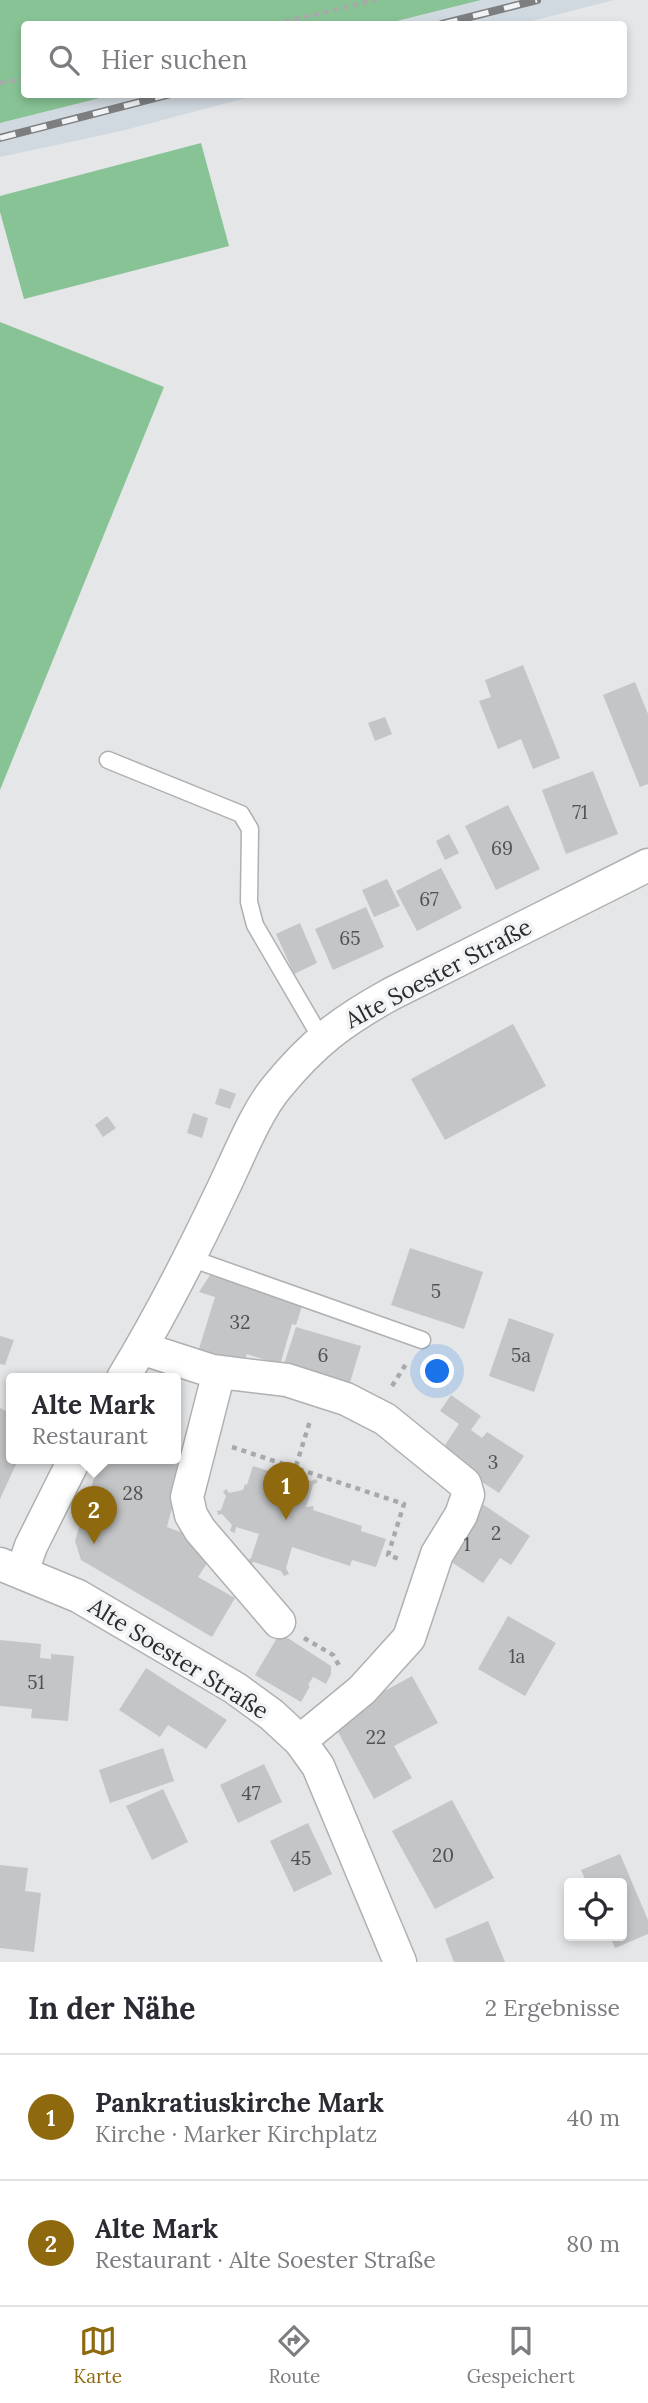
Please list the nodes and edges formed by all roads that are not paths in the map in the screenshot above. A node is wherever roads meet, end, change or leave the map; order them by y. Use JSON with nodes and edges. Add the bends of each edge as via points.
{"nodes":[{"id":1,"x":108,"y":760,"type":"dead end"},
{"id":2,"x":648,"y":865,"type":"edge"},
{"id":3,"x":321,"y":1038,"type":"junction"},
{"id":4,"x":190,"y":1258,"type":"junction"},
{"id":5,"x":422,"y":1340,"type":"road end"},
{"id":6,"x":141,"y":1348,"type":"junction"},
{"id":7,"x":219,"y":1372,"type":"junction"},
{"id":8,"x":126,"y":1373,"type":"edge"},
{"id":9,"x":72,"y":1464,"type":"edge"},
{"id":10,"x":11,"y":1568,"type":"edge"},
{"id":11,"x":279,"y":1622,"type":"road end"},
{"id":12,"x":300,"y":1741,"type":"junction"},
{"id":13,"x":400,"y":1962,"type":"edge"}],
"edges":[{"from":1,"to":3,"type":"lane","via":[[241,814],[250,829],[249,902],[255,925]]},
{"from":2,"to":3,"type":"street","name":"Alte Soester Straße","via":[[391,994]]},
{"from":3,"to":4,"type":"street","name":"Alte Soester Straße","via":[[275,1089]]},
{"from":4,"to":5,"type":"lane"},
{"from":4,"to":6,"type":"street","name":"Alte Soester Straße"},
{"from":6,"to":7,"type":"street"},
{"from":6,"to":8,"type":"street","name":"Alte Soester Straße"},
{"from":7,"to":11,"type":"street","via":[[187,1496],[191,1515]]},
{"from":7,"to":12,"type":"street","via":[[287,1380],[346,1399],[410,1438],[465,1484],[468,1495],[437,1554],[409,1637],[357,1695]]},
{"from":9,"to":10,"type":"street","name":"Alte Soester Straße","via":[[31,1546]]},
{"from":10,"to":12,"type":"street","name":"Alte Soester Straße","via":[[78,1596],[235,1688]]},
{"from":12,"to":13,"type":"street","name":"Alte Soester Straße","via":[[318,1766]]}]}
